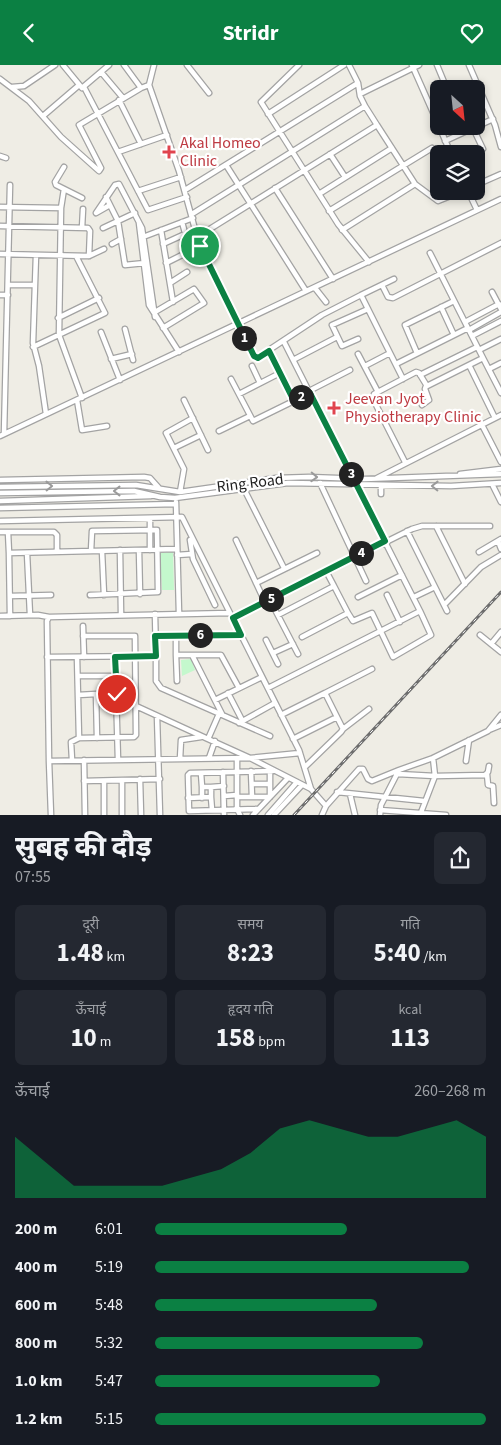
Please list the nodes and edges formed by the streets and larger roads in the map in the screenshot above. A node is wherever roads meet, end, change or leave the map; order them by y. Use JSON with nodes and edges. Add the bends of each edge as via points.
{"nodes":[{"id":1,"x":55,"y":65,"type":"edge"},
{"id":2,"x":63,"y":65,"type":"edge"},
{"id":3,"x":109,"y":65,"type":"edge"},
{"id":4,"x":124,"y":65,"type":"edge"},
{"id":5,"x":187,"y":65,"type":"edge"},
{"id":6,"x":299,"y":65,"type":"edge"},
{"id":7,"x":344,"y":65,"type":"edge"},
{"id":8,"x":349,"y":65,"type":"edge"},
{"id":9,"x":419,"y":65,"type":"edge"},
{"id":10,"x":437,"y":65,"type":"edge"},
{"id":11,"x":469,"y":65,"type":"edge"},
{"id":12,"x":153,"y":66,"type":"edge"},
{"id":13,"x":413,"y":66,"type":"edge"},
{"id":14,"x":101,"y":72,"type":"junction"},
{"id":15,"x":0,"y":79,"type":"edge"},
{"id":16,"x":443,"y":80,"type":"edge"},
{"id":17,"x":358,"y":83,"type":"junction"},
{"id":18,"x":78,"y":85,"type":"junction"},
{"id":19,"x":149,"y":85,"type":"junction"},
{"id":20,"x":12,"y":87,"type":"junction"},
{"id":21,"x":84,"y":87,"type":"junction"},
{"id":22,"x":141,"y":88,"type":"junction"},
{"id":23,"x":209,"y":93,"type":"dead end"},
{"id":24,"x":360,"y":93,"type":"junction"},
{"id":25,"x":121,"y":99,"type":"junction"},
{"id":26,"x":430,"y":105,"type":"edge"},
{"id":27,"x":366,"y":106,"type":"junction"},
{"id":28,"x":98,"y":113,"type":"junction"},
{"id":29,"x":268,"y":114,"type":"junction"},
{"id":30,"x":43,"y":116,"type":"junction"},
{"id":31,"x":493,"y":119,"type":"junction"},
{"id":32,"x":485,"y":123,"type":"edge"},
{"id":33,"x":378,"y":125,"type":"junction"},
{"id":34,"x":279,"y":131,"type":"junction"},
{"id":35,"x":167,"y":135,"type":"junction"},
{"id":36,"x":443,"y":135,"type":"edge"},
{"id":37,"x":459,"y":135,"type":"edge"},
{"id":38,"x":445,"y":141,"type":"junction"},
{"id":39,"x":141,"y":144,"type":"junction"},
{"id":40,"x":447,"y":145,"type":"edge"},
{"id":41,"x":501,"y":145,"type":"edge"},
{"id":42,"x":392,"y":148,"type":"junction"},
{"id":43,"x":430,"y":148,"type":"edge"},
{"id":44,"x":292,"y":151,"type":"junction"},
{"id":45,"x":118,"y":152,"type":"junction"},
{"id":46,"x":330,"y":154,"type":"junction"},
{"id":47,"x":0,"y":156,"type":"edge"},
{"id":48,"x":6,"y":158,"type":"dead end"},
{"id":49,"x":226,"y":165,"type":"junction"},
{"id":50,"x":402,"y":165,"type":"junction"},
{"id":51,"x":64,"y":167,"type":"dead end"},
{"id":52,"x":304,"y":170,"type":"junction"},
{"id":53,"x":501,"y":174,"type":"edge"},
{"id":54,"x":181,"y":177,"type":"junction"},
{"id":55,"x":345,"y":177,"type":"junction"},
{"id":56,"x":485,"y":181,"type":"edge"},
{"id":57,"x":415,"y":184,"type":"junction"},
{"id":58,"x":10,"y":185,"type":"dead end"},
{"id":59,"x":239,"y":185,"type":"junction"},
{"id":60,"x":275,"y":188,"type":"junction"},
{"id":61,"x":64,"y":189,"type":"junction"},
{"id":62,"x":138,"y":191,"type":"junction"},
{"id":63,"x":185,"y":191,"type":"junction"},
{"id":64,"x":319,"y":194,"type":"junction"},
{"id":65,"x":430,"y":195,"type":"edge"},
{"id":66,"x":106,"y":197,"type":"junction"},
{"id":67,"x":187,"y":197,"type":"junction"},
{"id":68,"x":82,"y":198,"type":"dead end"},
{"id":69,"x":501,"y":199,"type":"edge"},
{"id":70,"x":472,"y":200,"type":"edge"},
{"id":71,"x":251,"y":203,"type":"junction"},
{"id":72,"x":110,"y":205,"type":"junction"},
{"id":73,"x":0,"y":207,"type":"edge"},
{"id":74,"x":10,"y":207,"type":"junction"},
{"id":75,"x":61,"y":208,"type":"junction"},
{"id":76,"x":82,"y":209,"type":"dead end"},
{"id":77,"x":477,"y":210,"type":"junction"},
{"id":78,"x":329,"y":211,"type":"junction"},
{"id":79,"x":135,"y":213,"type":"junction"},
{"id":80,"x":192,"y":216,"type":"junction"},
{"id":81,"x":118,"y":221,"type":"junction"},
{"id":82,"x":182,"y":222,"type":"junction"},
{"id":83,"x":0,"y":226,"type":"edge"},
{"id":84,"x":9,"y":226,"type":"junction"},
{"id":85,"x":60,"y":227,"type":"junction"},
{"id":86,"x":82,"y":228,"type":"junction"},
{"id":87,"x":103,"y":229,"type":"dead end"},
{"id":88,"x":161,"y":230,"type":"junction"},
{"id":89,"x":342,"y":230,"type":"junction"},
{"id":90,"x":185,"y":234,"type":"junction"},
{"id":91,"x":141,"y":237,"type":"junction"},
{"id":92,"x":197,"y":237,"type":"junction"},
{"id":93,"x":122,"y":239,"type":"junction"},
{"id":94,"x":501,"y":243,"type":"edge"},
{"id":95,"x":112,"y":244,"type":"dead end"},
{"id":96,"x":163,"y":244,"type":"junction"},
{"id":97,"x":104,"y":249,"type":"dead end"},
{"id":98,"x":430,"y":253,"type":"dead end"},
{"id":99,"x":0,"y":254,"type":"edge"},
{"id":100,"x":9,"y":254,"type":"junction"},
{"id":101,"x":36,"y":255,"type":"junction"},
{"id":102,"x":60,"y":255,"type":"junction"},
{"id":103,"x":76,"y":256,"type":"junction"},
{"id":104,"x":89,"y":256,"type":"junction"},
{"id":105,"x":369,"y":262,"type":"junction"},
{"id":106,"x":145,"y":263,"type":"junction"},
{"id":107,"x":166,"y":263,"type":"junction"},
{"id":108,"x":187,"y":272,"type":"dead end"},
{"id":109,"x":441,"y":274,"type":"junction"},
{"id":110,"x":333,"y":279,"type":"junction"},
{"id":111,"x":394,"y":279,"type":"dead end"},
{"id":112,"x":170,"y":283,"type":"junction"},
{"id":113,"x":8,"y":285,"type":"junction"},
{"id":114,"x":34,"y":285,"type":"junction"},
{"id":115,"x":382,"y":285,"type":"junction"},
{"id":116,"x":315,"y":288,"type":"junction"},
{"id":117,"x":306,"y":291,"type":"junction"},
{"id":118,"x":492,"y":292,"type":"dead end"},
{"id":119,"x":0,"y":295,"type":"edge"},
{"id":120,"x":8,"y":295,"type":"junction"},
{"id":121,"x":361,"y":295,"type":"junction"},
{"id":122,"x":501,"y":297,"type":"edge"},
{"id":123,"x":99,"y":298,"type":"junction"},
{"id":124,"x":496,"y":299,"type":"junction"},
{"id":125,"x":454,"y":301,"type":"junction"},
{"id":126,"x":173,"y":302,"type":"junction"},
{"id":127,"x":326,"y":302,"type":"dead end"},
{"id":128,"x":441,"y":307,"type":"junction"},
{"id":129,"x":500,"y":308,"type":"edge"},
{"id":130,"x":368,"y":309,"type":"junction"},
{"id":131,"x":155,"y":314,"type":"junction"},
{"id":132,"x":58,"y":317,"type":"junction"},
{"id":133,"x":501,"y":321,"type":"edge"},
{"id":134,"x":465,"y":322,"type":"junction"},
{"id":135,"x":237,"y":323,"type":"junction"},
{"id":136,"x":163,"y":328,"type":"junction"},
{"id":137,"x":124,"y":329,"type":"dead end"},
{"id":138,"x":468,"y":329,"type":"junction"},
{"id":139,"x":101,"y":333,"type":"dead end"},
{"id":140,"x":59,"y":335,"type":"junction"},
{"id":141,"x":454,"y":335,"type":"junction"},
{"id":142,"x":472,"y":336,"type":"junction"},
{"id":143,"x":337,"y":337,"type":"junction"},
{"id":144,"x":358,"y":339,"type":"dead end"},
{"id":145,"x":501,"y":339,"type":"edge"},
{"id":146,"x":284,"y":341,"type":"junction"},
{"id":147,"x":33,"y":347,"type":"junction"},
{"id":148,"x":478,"y":349,"type":"junction"},
{"id":149,"x":269,"y":351,"type":"junction"},
{"id":150,"x":178,"y":352,"type":"junction"},
{"id":151,"x":390,"y":353,"type":"junction"},
{"id":152,"x":417,"y":353,"type":"junction"},
{"id":153,"x":132,"y":354,"type":"junction"},
{"id":154,"x":358,"y":354,"type":"dead end"},
{"id":155,"x":483,"y":358,"type":"junction"},
{"id":156,"x":112,"y":359,"type":"junction"},
{"id":157,"x":134,"y":360,"type":"dead end"},
{"id":158,"x":293,"y":360,"type":"junction"},
{"id":159,"x":501,"y":363,"type":"edge"},
{"id":160,"x":396,"y":364,"type":"junction"},
{"id":161,"x":468,"y":365,"type":"junction"},
{"id":162,"x":252,"y":366,"type":"dead end"},
{"id":163,"x":364,"y":366,"type":"junction"},
{"id":164,"x":489,"y":369,"type":"junction"},
{"id":165,"x":350,"y":370,"type":"dead end"},
{"id":166,"x":280,"y":373,"type":"junction"},
{"id":167,"x":420,"y":375,"type":"junction"},
{"id":168,"x":231,"y":379,"type":"dead end"},
{"id":169,"x":404,"y":379,"type":"junction"},
{"id":170,"x":120,"y":380,"type":"junction"},
{"id":171,"x":260,"y":383,"type":"junction"},
{"id":172,"x":426,"y":386,"type":"junction"},
{"id":173,"x":309,"y":392,"type":"junction"},
{"id":174,"x":378,"y":392,"type":"junction"},
{"id":175,"x":501,"y":393,"type":"edge"},
{"id":176,"x":239,"y":394,"type":"junction"},
{"id":177,"x":79,"y":399,"type":"junction"},
{"id":178,"x":184,"y":400,"type":"dead end"},
{"id":179,"x":294,"y":401,"type":"junction"},
{"id":180,"x":422,"y":405,"type":"dead end"},
{"id":181,"x":46,"y":414,"type":"junction"},
{"id":182,"x":501,"y":415,"type":"edge"},
{"id":183,"x":250,"y":416,"type":"junction"},
{"id":184,"x":193,"y":418,"type":"junction"},
{"id":185,"x":495,"y":418,"type":"junction"},
{"id":186,"x":482,"y":425,"type":"junction"},
{"id":187,"x":107,"y":426,"type":"dead end"},
{"id":188,"x":219,"y":431,"type":"dead end"},
{"id":189,"x":2,"y":435,"type":"edge"},
{"id":190,"x":201,"y":435,"type":"junction"},
{"id":191,"x":174,"y":448,"type":"junction"},
{"id":192,"x":208,"y":449,"type":"dead end"},
{"id":193,"x":501,"y":462,"type":"edge"},
{"id":194,"x":406,"y":463,"type":"junction"},
{"id":195,"x":501,"y":469,"type":"edge"},
{"id":196,"x":501,"y":474,"type":"edge"},
{"id":197,"x":451,"y":477,"type":"junction"},
{"id":198,"x":354,"y":479,"type":"junction"},
{"id":199,"x":376,"y":479,"type":"junction"},
{"id":200,"x":0,"y":480,"type":"edge"},
{"id":201,"x":320,"y":483,"type":"junction"},
{"id":202,"x":501,"y":484,"type":"edge"},
{"id":203,"x":356,"y":485,"type":"junction"},
{"id":204,"x":381,"y":485,"type":"junction"},
{"id":205,"x":451,"y":486,"type":"junction"},
{"id":206,"x":493,"y":486,"type":"junction"},
{"id":207,"x":0,"y":487,"type":"edge"},
{"id":208,"x":159,"y":489,"type":"junction"},
{"id":209,"x":244,"y":489,"type":"junction"},
{"id":210,"x":180,"y":492,"type":"junction"},
{"id":211,"x":0,"y":493,"type":"edge"},
{"id":212,"x":381,"y":494,"type":"dead end"},
{"id":213,"x":155,"y":496,"type":"junction"},
{"id":214,"x":175,"y":498,"type":"junction"},
{"id":215,"x":60,"y":499,"type":"junction"},
{"id":216,"x":0,"y":501,"type":"edge"},
{"id":217,"x":501,"y":502,"type":"edge"},
{"id":218,"x":176,"y":504,"type":"junction"},
{"id":219,"x":60,"y":507,"type":"junction"},
{"id":220,"x":0,"y":508,"type":"edge"},
{"id":221,"x":176,"y":517,"type":"junction"},
{"id":222,"x":150,"y":518,"type":"junction"},
{"id":223,"x":0,"y":521,"type":"edge"},
{"id":224,"x":436,"y":526,"type":"junction"},
{"id":225,"x":490,"y":526,"type":"dead end"},
{"id":226,"x":150,"y":529,"type":"junction"},
{"id":227,"x":407,"y":531,"type":"junction"},
{"id":228,"x":0,"y":532,"type":"edge"},
{"id":229,"x":8,"y":532,"type":"junction"},
{"id":230,"x":190,"y":540,"type":"dead end"},
{"id":231,"x":236,"y":540,"type":"dead end"},
{"id":232,"x":499,"y":540,"type":"edge"},
{"id":233,"x":385,"y":541,"type":"junction"},
{"id":234,"x":158,"y":549,"type":"junction"},
{"id":235,"x":177,"y":549,"type":"junction"},
{"id":236,"x":501,"y":549,"type":"edge"},
{"id":237,"x":139,"y":550,"type":"junction"},
{"id":238,"x":150,"y":550,"type":"junction"},
{"id":239,"x":57,"y":551,"type":"junction"},
{"id":240,"x":91,"y":551,"type":"junction"},
{"id":241,"x":102,"y":551,"type":"junction"},
{"id":242,"x":120,"y":551,"type":"junction"},
{"id":243,"x":479,"y":552,"type":"dead end"},
{"id":244,"x":9,"y":553,"type":"junction"},
{"id":245,"x":28,"y":553,"type":"junction"},
{"id":246,"x":317,"y":553,"type":"dead end"},
{"id":247,"x":192,"y":554,"type":"junction"},
{"id":248,"x":177,"y":555,"type":"junction"},
{"id":249,"x":501,"y":555,"type":"edge"},
{"id":250,"x":354,"y":557,"type":"junction"},
{"id":251,"x":284,"y":568,"type":"junction"},
{"id":252,"x":326,"y":571,"type":"junction"},
{"id":253,"x":402,"y":575,"type":"junction"},
{"id":254,"x":366,"y":581,"type":"dead end"},
{"id":255,"x":256,"y":583,"type":"junction"},
{"id":256,"x":465,"y":584,"type":"junction"},
{"id":257,"x":334,"y":587,"type":"junction"},
{"id":258,"x":435,"y":587,"type":"junction"},
{"id":259,"x":140,"y":593,"type":"junction"},
{"id":260,"x":121,"y":594,"type":"junction"},
{"id":261,"x":51,"y":595,"type":"dead end"},
{"id":262,"x":90,"y":595,"type":"dead end"},
{"id":263,"x":104,"y":595,"type":"junction"},
{"id":264,"x":387,"y":595,"type":"dead end"},
{"id":265,"x":10,"y":596,"type":"junction"},
{"id":266,"x":28,"y":596,"type":"junction"},
{"id":267,"x":358,"y":597,"type":"dead end"},
{"id":268,"x":414,"y":597,"type":"junction"},
{"id":269,"x":268,"y":601,"type":"junction"},
{"id":270,"x":215,"y":605,"type":"dead end"},
{"id":271,"x":444,"y":605,"type":"junction"},
{"id":272,"x":420,"y":611,"type":"junction"},
{"id":273,"x":447,"y":611,"type":"dead end"},
{"id":274,"x":179,"y":613,"type":"junction"},
{"id":275,"x":230,"y":613,"type":"junction"},
{"id":276,"x":348,"y":613,"type":"junction"},
{"id":277,"x":121,"y":614,"type":"junction"},
{"id":278,"x":155,"y":614,"type":"junction"},
{"id":279,"x":30,"y":615,"type":"junction"},
{"id":280,"x":278,"y":615,"type":"junction"},
{"id":281,"x":0,"y":616,"type":"edge"},
{"id":282,"x":10,"y":616,"type":"junction"},
{"id":283,"x":49,"y":617,"type":"junction"},
{"id":284,"x":233,"y":618,"type":"junction"},
{"id":285,"x":400,"y":621,"type":"junction"},
{"id":286,"x":83,"y":627,"type":"dead end"},
{"id":287,"x":381,"y":631,"type":"junction"},
{"id":288,"x":501,"y":632,"type":"edge"},
{"id":289,"x":241,"y":635,"type":"junction"},
{"id":290,"x":480,"y":635,"type":"dead end"},
{"id":291,"x":83,"y":636,"type":"junction"},
{"id":292,"x":155,"y":636,"type":"junction"},
{"id":293,"x":176,"y":636,"type":"junction"},
{"id":294,"x":302,"y":637,"type":"dead end"},
{"id":295,"x":266,"y":640,"type":"dead end"},
{"id":296,"x":293,"y":644,"type":"junction"},
{"id":297,"x":491,"y":644,"type":"junction"},
{"id":298,"x":501,"y":652,"type":"edge"},
{"id":299,"x":272,"y":653,"type":"junction"},
{"id":300,"x":298,"y":654,"type":"dead end"},
{"id":301,"x":176,"y":655,"type":"junction"},
{"id":302,"x":192,"y":655,"type":"junction"},
{"id":303,"x":135,"y":656,"type":"junction"},
{"id":304,"x":156,"y":656,"type":"junction"},
{"id":305,"x":47,"y":657,"type":"junction"},
{"id":306,"x":77,"y":657,"type":"junction"},
{"id":307,"x":84,"y":657,"type":"junction"},
{"id":308,"x":115,"y":657,"type":"junction"},
{"id":309,"x":278,"y":664,"type":"dead end"},
{"id":310,"x":372,"y":669,"type":"dead end"},
{"id":311,"x":78,"y":676,"type":"junction"},
{"id":312,"x":116,"y":676,"type":"junction"},
{"id":313,"x":262,"y":677,"type":"junction"},
{"id":314,"x":177,"y":681,"type":"dead end"},
{"id":315,"x":239,"y":688,"type":"junction"},
{"id":316,"x":268,"y":688,"type":"junction"},
{"id":317,"x":228,"y":693,"type":"junction"},
{"id":318,"x":325,"y":693,"type":"junction"},
{"id":319,"x":96,"y":694,"type":"junction"},
{"id":320,"x":117,"y":694,"type":"junction"},
{"id":321,"x":78,"y":695,"type":"junction"},
{"id":322,"x":215,"y":700,"type":"junction"},
{"id":323,"x":275,"y":703,"type":"junction"},
{"id":324,"x":136,"y":706,"type":"junction"},
{"id":325,"x":369,"y":709,"type":"dead end"},
{"id":326,"x":221,"y":715,"type":"junction"},
{"id":327,"x":281,"y":715,"type":"junction"},
{"id":328,"x":501,"y":715,"type":"edge"},
{"id":329,"x":157,"y":716,"type":"junction"},
{"id":330,"x":337,"y":717,"type":"junction"},
{"id":331,"x":240,"y":721,"type":"junction"},
{"id":332,"x":501,"y":725,"type":"edge"},
{"id":333,"x":343,"y":729,"type":"junction"},
{"id":334,"x":488,"y":731,"type":"junction"},
{"id":335,"x":270,"y":736,"type":"dead end"},
{"id":336,"x":117,"y":737,"type":"junction"},
{"id":337,"x":203,"y":737,"type":"junction"},
{"id":338,"x":79,"y":738,"type":"junction"},
{"id":339,"x":97,"y":738,"type":"junction"},
{"id":340,"x":208,"y":739,"type":"junction"},
{"id":341,"x":294,"y":739,"type":"junction"},
{"id":342,"x":469,"y":740,"type":"junction"},
{"id":343,"x":214,"y":741,"type":"junction"},
{"id":344,"x":300,"y":753,"type":"junction"},
{"id":345,"x":237,"y":758,"type":"junction"},
{"id":346,"x":250,"y":758,"type":"junction"},
{"id":347,"x":433,"y":758,"type":"junction"},
{"id":348,"x":159,"y":759,"type":"junction"},
{"id":349,"x":180,"y":759,"type":"junction"},
{"id":350,"x":209,"y":759,"type":"junction"},
{"id":351,"x":84,"y":760,"type":"junction"},
{"id":352,"x":118,"y":760,"type":"junction"},
{"id":353,"x":49,"y":761,"type":"junction"},
{"id":354,"x":72,"y":761,"type":"junction"},
{"id":355,"x":466,"y":761,"type":"dead end"},
{"id":356,"x":488,"y":766,"type":"dead end"},
{"id":357,"x":305,"y":767,"type":"junction"},
{"id":358,"x":237,"y":771,"type":"junction"},
{"id":359,"x":251,"y":771,"type":"junction"},
{"id":360,"x":272,"y":771,"type":"junction"},
{"id":361,"x":223,"y":772,"type":"junction"},
{"id":362,"x":399,"y":772,"type":"junction"},
{"id":363,"x":201,"y":773,"type":"junction"},
{"id":364,"x":487,"y":774,"type":"junction"},
{"id":365,"x":435,"y":776,"type":"junction"},
{"id":366,"x":288,"y":778,"type":"junction"},
{"id":367,"x":140,"y":779,"type":"junction"},
{"id":368,"x":160,"y":779,"type":"junction"},
{"id":369,"x":122,"y":780,"type":"junction"},
{"id":370,"x":84,"y":781,"type":"junction"},
{"id":371,"x":104,"y":781,"type":"junction"},
{"id":372,"x":297,"y":782,"type":"junction"},
{"id":373,"x":270,"y":784,"type":"junction"},
{"id":374,"x":252,"y":785,"type":"junction"},
{"id":375,"x":302,"y":785,"type":"junction"},
{"id":376,"x":202,"y":787,"type":"junction"},
{"id":377,"x":210,"y":787,"type":"junction"},
{"id":378,"x":224,"y":787,"type":"junction"},
{"id":379,"x":311,"y":789,"type":"junction"},
{"id":380,"x":337,"y":792,"type":"junction"},
{"id":381,"x":350,"y":794,"type":"junction"},
{"id":382,"x":224,"y":795,"type":"junction"},
{"id":383,"x":237,"y":796,"type":"junction"},
{"id":384,"x":211,"y":797,"type":"junction"},
{"id":385,"x":252,"y":797,"type":"junction"},
{"id":386,"x":270,"y":797,"type":"junction"},
{"id":387,"x":386,"y":797,"type":"junction"},
{"id":388,"x":188,"y":798,"type":"junction"},
{"id":389,"x":202,"y":798,"type":"junction"},
{"id":390,"x":424,"y":801,"type":"junction"},
{"id":391,"x":494,"y":803,"type":"dead end"},
{"id":392,"x":326,"y":806,"type":"junction"},
{"id":393,"x":238,"y":809,"type":"junction"},
{"id":394,"x":258,"y":809,"type":"junction"},
{"id":395,"x":212,"y":810,"type":"junction"},
{"id":396,"x":224,"y":812,"type":"edge"},
{"id":397,"x":189,"y":813,"type":"edge"},
{"id":398,"x":380,"y":813,"type":"edge"},
{"id":399,"x":420,"y":814,"type":"edge"},
{"id":400,"x":51,"y":815,"type":"edge"},
{"id":401,"x":85,"y":815,"type":"edge"},
{"id":402,"x":104,"y":815,"type":"edge"},
{"id":403,"x":122,"y":815,"type":"edge"},
{"id":404,"x":141,"y":815,"type":"edge"},
{"id":405,"x":160,"y":815,"type":"edge"},
{"id":406,"x":240,"y":815,"type":"edge"},
{"id":407,"x":253,"y":815,"type":"edge"},
{"id":408,"x":268,"y":815,"type":"edge"},
{"id":409,"x":274,"y":815,"type":"edge"},
{"id":410,"x":322,"y":815,"type":"edge"},
{"id":411,"x":355,"y":815,"type":"edge"},
{"id":412,"x":446,"y":815,"type":"edge"}],
"edges":[{"from":1,"to":20,"type":"street","via":[[24,86]]},
{"from":2,"to":18,"type":"street"},
{"from":3,"to":14,"type":"street"},
{"from":4,"to":22,"type":"street"},
{"from":5,"to":23,"type":"street"},
{"from":6,"to":29,"type":"street","via":[[261,102]]},
{"from":7,"to":29,"type":"street"},
{"from":8,"to":17,"type":"street"},
{"from":9,"to":13,"type":"street"},
{"from":10,"to":16,"type":"street"},
{"from":11,"to":31,"type":"street"},
{"from":12,"to":19,"type":"street"},
{"from":13,"to":24,"type":"street"},
{"from":13,"to":26,"type":"street"},
{"from":14,"to":21,"type":"street"},
{"from":14,"to":25,"type":"street"},
{"from":15,"to":20,"type":"street"},
{"from":17,"to":24,"type":"street"},
{"from":17,"to":34,"type":"street"},
{"from":18,"to":21,"type":"street"},
{"from":18,"to":30,"type":"street"},
{"from":19,"to":22,"type":"street"},
{"from":19,"to":35,"type":"street"},
{"from":20,"to":30,"type":"street"},
{"from":21,"to":28,"type":"street"},
{"from":22,"to":25,"type":"street"},
{"from":24,"to":27,"type":"street"},
{"from":25,"to":28,"type":"street"},
{"from":25,"to":39,"type":"street"},
{"from":27,"to":33,"type":"street"},
{"from":27,"to":44,"type":"street"},
{"from":28,"to":30,"type":"street","via":[[78,126],[100,171],[66,142]]},
{"from":28,"to":45,"type":"street"},
{"from":29,"to":34,"type":"street"},
{"from":31,"to":32,"type":"street"},
{"from":31,"to":41,"type":"street"},
{"from":33,"to":42,"type":"street"},
{"from":33,"to":46,"type":"street"},
{"from":34,"to":44,"type":"street"},
{"from":34,"to":49,"type":"street"},
{"from":35,"to":39,"type":"street"},
{"from":35,"to":54,"type":"street"},
{"from":36,"to":38,"type":"street"},
{"from":37,"to":38,"type":"street"},
{"from":38,"to":40,"type":"street"},
{"from":39,"to":45,"type":"street"},
{"from":42,"to":50,"type":"street"},
{"from":42,"to":55,"type":"street"},
{"from":43,"to":50,"type":"street"},
{"from":44,"to":52,"type":"street"},
{"from":44,"to":59,"type":"street"},
{"from":45,"to":62,"type":"street"},
{"from":46,"to":52,"type":"street"},
{"from":46,"to":55,"type":"street"},
{"from":47,"to":48,"type":"street"},
{"from":49,"to":59,"type":"street"},
{"from":49,"to":63,"type":"street"},
{"from":50,"to":57,"type":"street"},
{"from":50,"to":78,"type":"street"},
{"from":51,"to":61,"type":"street","via":[[55,183]]},
{"from":52,"to":60,"type":"street"},
{"from":52,"to":64,"type":"street"},
{"from":53,"to":56,"type":"street"},
{"from":54,"to":62,"type":"street"},
{"from":54,"to":63,"type":"street"},
{"from":55,"to":64,"type":"street"},
{"from":57,"to":65,"type":"street"},
{"from":57,"to":89,"type":"street"},
{"from":58,"to":74,"type":"street"},
{"from":59,"to":71,"type":"street"},
{"from":59,"to":80,"type":"street"},
{"from":60,"to":71,"type":"street"},
{"from":60,"to":110,"type":"street"},
{"from":61,"to":68,"type":"street"},
{"from":61,"to":75,"type":"street"},
{"from":62,"to":67,"type":"street","via":[[149,210]]},
{"from":63,"to":67,"type":"street"},
{"from":64,"to":78,"type":"street"},
{"from":66,"to":72,"type":"street"},
{"from":66,"to":72,"type":"street","via":[[96,213]]},
{"from":66,"to":79,"type":"street","via":[[119,184]]},
{"from":67,"to":80,"type":"street"},
{"from":69,"to":77,"type":"street"},
{"from":70,"to":77,"type":"street"},
{"from":71,"to":92,"type":"street"},
{"from":71,"to":117,"type":"street"},
{"from":72,"to":81,"type":"street"},
{"from":73,"to":74,"type":"street"},
{"from":74,"to":75,"type":"street"},
{"from":74,"to":84,"type":"street"},
{"from":75,"to":85,"type":"street"},
{"from":76,"to":86,"type":"street"},
{"from":77,"to":105,"type":"street"},
{"from":78,"to":89,"type":"street"},
{"from":79,"to":81,"type":"street"},
{"from":79,"to":91,"type":"street"},
{"from":80,"to":82,"type":"street"},
{"from":80,"to":92,"type":"street"},
{"from":81,"to":87,"type":"street"},
{"from":81,"to":93,"type":"street"},
{"from":82,"to":88,"type":"street"},
{"from":82,"to":90,"type":"street"},
{"from":83,"to":84,"type":"street"},
{"from":84,"to":85,"type":"street"},
{"from":84,"to":100,"type":"street"},
{"from":85,"to":86,"type":"street"},
{"from":85,"to":102,"type":"street"},
{"from":86,"to":104,"type":"street","via":[[90,230]]},
{"from":88,"to":91,"type":"street"},
{"from":88,"to":96,"type":"street"},
{"from":89,"to":105,"type":"street"},
{"from":90,"to":96,"type":"street"},
{"from":90,"to":107,"type":"street","via":[[189,252]]},
{"from":91,"to":106,"type":"street"},
{"from":92,"to":135,"type":"street"},
{"from":93,"to":95,"type":"street"},
{"from":93,"to":106,"type":"street","via":[[125,265]]},
{"from":94,"to":109,"type":"street"},
{"from":96,"to":107,"type":"street"},
{"from":97,"to":104,"type":"street"},
{"from":98,"to":109,"type":"street"},
{"from":99,"to":100,"type":"street"},
{"from":100,"to":101,"type":"street"},
{"from":100,"to":113,"type":"street"},
{"from":101,"to":102,"type":"street"},
{"from":101,"to":114,"type":"street"},
{"from":102,"to":103,"type":"street"},
{"from":102,"to":132,"type":"street"},
{"from":103,"to":104,"type":"street"},
{"from":103,"to":123,"type":"street"},
{"from":105,"to":110,"type":"street"},
{"from":106,"to":131,"type":"street","via":[[149,305]]},
{"from":107,"to":112,"type":"street"},
{"from":108,"to":112,"type":"street"},
{"from":109,"to":115,"type":"street","via":[[393,298],[388,297]]},
{"from":109,"to":125,"type":"street"},
{"from":110,"to":116,"type":"street"},
{"from":111,"to":115,"type":"street"},
{"from":112,"to":126,"type":"street"},
{"from":113,"to":114,"type":"street"},
{"from":113,"to":120,"type":"street"},
{"from":114,"to":147,"type":"street"},
{"from":115,"to":121,"type":"street"},
{"from":116,"to":117,"type":"street"},
{"from":116,"to":127,"type":"street"},
{"from":117,"to":135,"type":"street"},
{"from":118,"to":124,"type":"street"},
{"from":119,"to":120,"type":"street"},
{"from":120,"to":189,"type":"street"},
{"from":121,"to":130,"type":"street"},
{"from":121,"to":146,"type":"street","via":[[322,315]]},
{"from":122,"to":124,"type":"street"},
{"from":123,"to":132,"type":"street"},
{"from":123,"to":140,"type":"street","via":[[105,313]]},
{"from":124,"to":129,"type":"street"},
{"from":125,"to":128,"type":"street"},
{"from":125,"to":134,"type":"street"},
{"from":126,"to":131,"type":"street"},
{"from":126,"to":136,"type":"street","via":[[194,289],[204,303]]},
{"from":128,"to":141,"type":"street"},
{"from":128,"to":152,"type":"street","via":[[405,325]]},
{"from":129,"to":134,"type":"street"},
{"from":129,"to":138,"type":"street"},
{"from":130,"to":143,"type":"street","via":[[332,325]]},
{"from":130,"to":151,"type":"street"},
{"from":131,"to":136,"type":"street"},
{"from":132,"to":140,"type":"street"},
{"from":133,"to":142,"type":"street"},
{"from":134,"to":138,"type":"street"},
{"from":135,"to":149,"type":"street","via":[[254,356],[258,358]]},
{"from":135,"to":150,"type":"street"},
{"from":136,"to":150,"type":"street"},
{"from":137,"to":153,"type":"street"},
{"from":138,"to":141,"type":"street"},
{"from":138,"to":142,"type":"street"},
{"from":139,"to":156,"type":"street"},
{"from":140,"to":147,"type":"street"},
{"from":140,"to":177,"type":"street"},
{"from":141,"to":152,"type":"street"},
{"from":142,"to":148,"type":"street"},
{"from":143,"to":144,"type":"street","via":[[343,346]]},
{"from":143,"to":158,"type":"street"},
{"from":145,"to":148,"type":"street"},
{"from":146,"to":149,"type":"street"},
{"from":146,"to":158,"type":"street"},
{"from":147,"to":181,"type":"street"},
{"from":148,"to":155,"type":"street"},
{"from":148,"to":167,"type":"street"},
{"from":149,"to":166,"type":"street"},
{"from":150,"to":170,"type":"street"},
{"from":151,"to":160,"type":"street"},
{"from":151,"to":163,"type":"street"},
{"from":152,"to":160,"type":"street"},
{"from":153,"to":156,"type":"street"},
{"from":153,"to":157,"type":"street"},
{"from":154,"to":163,"type":"street"},
{"from":155,"to":161,"type":"street"},
{"from":155,"to":164,"type":"street"},
{"from":156,"to":170,"type":"street"},
{"from":158,"to":173,"type":"street"},
{"from":159,"to":164,"type":"street"},
{"from":160,"to":169,"type":"street"},
{"from":161,"to":172,"type":"street"},
{"from":161,"to":185,"type":"street"},
{"from":162,"to":171,"type":"street"},
{"from":163,"to":174,"type":"street"},
{"from":164,"to":175,"type":"street"},
{"from":165,"to":173,"type":"street"},
{"from":166,"to":171,"type":"street"},
{"from":166,"to":179,"type":"street"},
{"from":167,"to":169,"type":"street","via":[[416,372]]},
{"from":167,"to":172,"type":"street"},
{"from":168,"to":176,"type":"street"},
{"from":169,"to":174,"type":"street"},
{"from":170,"to":177,"type":"street"},
{"from":171,"to":176,"type":"street"},
{"from":172,"to":180,"type":"street","via":[[429,400]]},
{"from":173,"to":179,"type":"street"},
{"from":173,"to":198,"type":"street"},
{"from":174,"to":194,"type":"street","via":[[373,399]]},
{"from":176,"to":183,"type":"street"},
{"from":177,"to":181,"type":"street"},
{"from":177,"to":187,"type":"street","via":[[82,430]]},
{"from":178,"to":184,"type":"street"},
{"from":179,"to":183,"type":"street","via":[[255,421]]},
{"from":181,"to":189,"type":"street"},
{"from":182,"to":185,"type":"street"},
{"from":183,"to":188,"type":"street"},
{"from":184,"to":190,"type":"street"},
{"from":184,"to":191,"type":"street","via":[[167,431]]},
{"from":185,"to":186,"type":"street"},
{"from":186,"to":193,"type":"street"},
{"from":186,"to":194,"type":"street"},
{"from":190,"to":191,"type":"street"},
{"from":190,"to":192,"type":"street"},
{"from":191,"to":210,"type":"street","via":[[185,473]]},
{"from":194,"to":199,"type":"street"},
{"from":195,"to":197,"type":"street"},
{"from":196,"to":197,"type":"street","name":"Ring Road"},
{"from":197,"to":199,"type":"street","name":"Ring Road"},
{"from":198,"to":199,"type":"street","name":"Ring Road"},
{"from":198,"to":203,"type":"street"},
{"from":210,"to":198,"type":"street","name":"Ring Road","one_way":true,"via":[[276,478]]},
{"from":200,"to":208,"type":"street","via":[[144,477],[150,478]]},
{"from":201,"to":203,"type":"street","name":"Ring Road"},
{"from":201,"to":209,"type":"street","name":"Ring Road","via":[[288,483]]},
{"from":201,"to":250,"type":"street"},
{"from":202,"to":205,"type":"street","name":"Ring Road"},
{"from":202,"to":206,"type":"street"},
{"from":203,"to":204,"type":"street","name":"Ring Road"},
{"from":203,"to":233,"type":"street"},
{"from":205,"to":204,"type":"street","name":"Ring Road","one_way":true},
{"from":204,"to":212,"type":"street"},
{"from":205,"to":206,"type":"street"},
{"from":206,"to":217,"type":"street"},
{"from":207,"to":208,"type":"street","name":"Ring Road","one_way":true,"via":[[136,485]]},
{"from":208,"to":210,"type":"street","name":"Ring Road"},
{"from":209,"to":214,"type":"street","name":"Ring Road"},
{"from":209,"to":251,"type":"street"},
{"from":213,"to":211,"type":"street","name":"Ring Road","one_way":true,"via":[[134,491]]},
{"from":213,"to":214,"type":"street","name":"Ring Road"},
{"from":213,"to":215,"type":"street"},
{"from":214,"to":218,"type":"street"},
{"from":215,"to":216,"type":"street"},
{"from":215,"to":219,"type":"street"},
{"from":218,"to":219,"type":"street"},
{"from":218,"to":221,"type":"street"},
{"from":219,"to":220,"type":"street"},
{"from":221,"to":222,"type":"street"},
{"from":221,"to":235,"type":"street"},
{"from":221,"to":275,"type":"street","via":[[185,520]]},
{"from":222,"to":223,"type":"street"},
{"from":222,"to":226,"type":"street"},
{"from":224,"to":225,"type":"street"},
{"from":224,"to":227,"type":"street"},
{"from":224,"to":256,"type":"street"},
{"from":226,"to":234,"type":"street","via":[[157,531]]},
{"from":226,"to":238,"type":"street"},
{"from":226,"to":240,"type":"street","via":[[92,531]]},
{"from":227,"to":233,"type":"street"},
{"from":227,"to":258,"type":"street"},
{"from":228,"to":229,"type":"street"},
{"from":229,"to":239,"type":"street","via":[[54,532]]},
{"from":229,"to":244,"type":"street"},
{"from":230,"to":247,"type":"street"},
{"from":231,"to":255,"type":"street"},
{"from":232,"to":236,"type":"street"},
{"from":232,"to":243,"type":"street"},
{"from":233,"to":250,"type":"street"},
{"from":233,"to":253,"type":"street"},
{"from":234,"to":235,"type":"street"},
{"from":234,"to":238,"type":"street"},
{"from":234,"to":259,"type":"street","via":[[159,591]]},
{"from":235,"to":248,"type":"street"},
{"from":237,"to":238,"type":"street"},
{"from":237,"to":242,"type":"street"},
{"from":237,"to":259,"type":"street"},
{"from":239,"to":240,"type":"street"},
{"from":239,"to":245,"type":"street"},
{"from":240,"to":241,"type":"street"},
{"from":241,"to":242,"type":"street"},
{"from":241,"to":263,"type":"street"},
{"from":242,"to":260,"type":"street"},
{"from":244,"to":245,"type":"street"},
{"from":244,"to":265,"type":"street"},
{"from":245,"to":266,"type":"street"},
{"from":246,"to":251,"type":"street"},
{"from":247,"to":248,"type":"street"},
{"from":247,"to":270,"type":"street"},
{"from":248,"to":274,"type":"street"},
{"from":249,"to":256,"type":"street","via":[[481,567]]},
{"from":250,"to":252,"type":"street"},
{"from":250,"to":254,"type":"street"},
{"from":251,"to":255,"type":"street"},
{"from":252,"to":257,"type":"street"},
{"from":252,"to":269,"type":"street"},
{"from":253,"to":267,"type":"street"},
{"from":253,"to":268,"type":"street"},
{"from":255,"to":269,"type":"street"},
{"from":256,"to":271,"type":"street"},
{"from":257,"to":276,"type":"street"},
{"from":257,"to":280,"type":"street"},
{"from":258,"to":268,"type":"street"},
{"from":258,"to":271,"type":"street"},
{"from":259,"to":260,"type":"street"},
{"from":260,"to":263,"type":"street"},
{"from":260,"to":277,"type":"street"},
{"from":261,"to":266,"type":"street"},
{"from":262,"to":263,"type":"street"},
{"from":264,"to":285,"type":"street"},
{"from":265,"to":266,"type":"street"},
{"from":265,"to":282,"type":"street"},
{"from":266,"to":279,"type":"street"},
{"from":268,"to":272,"type":"street"},
{"from":269,"to":280,"type":"street"},
{"from":269,"to":284,"type":"street"},
{"from":271,"to":273,"type":"street"},
{"from":272,"to":285,"type":"street"},
{"from":272,"to":287,"type":"street","via":[[431,635],[393,657]]},
{"from":274,"to":275,"type":"street"},
{"from":274,"to":278,"type":"street"},
{"from":275,"to":284,"type":"street"},
{"from":276,"to":287,"type":"street","via":[[353,621],[372,613]]},
{"from":276,"to":294,"type":"street"},
{"from":277,"to":278,"type":"street"},
{"from":277,"to":283,"type":"street"},
{"from":278,"to":292,"type":"street"},
{"from":279,"to":282,"type":"street"},
{"from":279,"to":283,"type":"street"},
{"from":280,"to":296,"type":"street"},
{"from":281,"to":282,"type":"street"},
{"from":283,"to":305,"type":"street","via":[[46,621]]},
{"from":284,"to":289,"type":"street"},
{"from":285,"to":287,"type":"street"},
{"from":286,"to":291,"type":"street"},
{"from":287,"to":316,"type":"street"},
{"from":288,"to":297,"type":"street"},
{"from":289,"to":293,"type":"street"},
{"from":289,"to":313,"type":"street"},
{"from":290,"to":297,"type":"street"},
{"from":291,"to":303,"type":"street","via":[[133,635],[136,638]]},
{"from":291,"to":307,"type":"street"},
{"from":292,"to":293,"type":"street"},
{"from":292,"to":304,"type":"street"},
{"from":293,"to":301,"type":"street"},
{"from":295,"to":299,"type":"street"},
{"from":296,"to":299,"type":"street"},
{"from":296,"to":300,"type":"street"},
{"from":297,"to":298,"type":"street"},
{"from":299,"to":309,"type":"street"},
{"from":301,"to":302,"type":"street"},
{"from":301,"to":314,"type":"street"},
{"from":302,"to":315,"type":"street","via":[[221,655]]},
{"from":302,"to":322,"type":"street"},
{"from":303,"to":304,"type":"street"},
{"from":303,"to":308,"type":"street"},
{"from":303,"to":324,"type":"street"},
{"from":304,"to":326,"type":"street","via":[[158,686]]},
{"from":305,"to":306,"type":"street"},
{"from":305,"to":353,"type":"street"},
{"from":306,"to":307,"type":"street"},
{"from":306,"to":311,"type":"street"},
{"from":307,"to":308,"type":"street"},
{"from":308,"to":312,"type":"street"},
{"from":310,"to":318,"type":"street"},
{"from":311,"to":312,"type":"street"},
{"from":311,"to":321,"type":"street"},
{"from":312,"to":320,"type":"street"},
{"from":313,"to":315,"type":"street"},
{"from":313,"to":316,"type":"street"},
{"from":315,"to":317,"type":"street"},
{"from":316,"to":323,"type":"street"},
{"from":317,"to":322,"type":"street"},
{"from":317,"to":331,"type":"street"},
{"from":318,"to":327,"type":"street"},
{"from":318,"to":330,"type":"street"},
{"from":319,"to":320,"type":"street"},
{"from":319,"to":321,"type":"street"},
{"from":319,"to":339,"type":"street"},
{"from":320,"to":336,"type":"street"},
{"from":321,"to":338,"type":"street"},
{"from":322,"to":326,"type":"street"},
{"from":323,"to":327,"type":"street"},
{"from":323,"to":331,"type":"street"},
{"from":324,"to":329,"type":"street"},
{"from":324,"to":336,"type":"street","via":[[136,737]]},
{"from":325,"to":333,"type":"street"},
{"from":326,"to":331,"type":"street"},
{"from":326,"to":340,"type":"street"},
{"from":327,"to":341,"type":"street"},
{"from":328,"to":334,"type":"street"},
{"from":329,"to":337,"type":"street"},
{"from":329,"to":348,"type":"street"},
{"from":330,"to":333,"type":"street"},
{"from":330,"to":341,"type":"street"},
{"from":331,"to":335,"type":"street"},
{"from":332,"to":334,"type":"street"},
{"from":333,"to":357,"type":"street"},
{"from":334,"to":342,"type":"street"},
{"from":336,"to":339,"type":"street"},
{"from":336,"to":352,"type":"street"},
{"from":337,"to":340,"type":"street"},
{"from":337,"to":349,"type":"street","via":[[181,740]]},
{"from":338,"to":339,"type":"street"},
{"from":338,"to":354,"type":"street","via":[[71,743]]},
{"from":340,"to":343,"type":"street"},
{"from":341,"to":344,"type":"street"},
{"from":342,"to":347,"type":"street"},
{"from":342,"to":355,"type":"street"},
{"from":343,"to":346,"type":"street"},
{"from":343,"to":350,"type":"street"},
{"from":344,"to":346,"type":"street"},
{"from":344,"to":357,"type":"street"},
{"from":345,"to":346,"type":"street"},
{"from":345,"to":350,"type":"street"},
{"from":345,"to":358,"type":"street"},
{"from":346,"to":360,"type":"street"},
{"from":347,"to":362,"type":"street"},
{"from":347,"to":365,"type":"street"},
{"from":348,"to":349,"type":"street"},
{"from":348,"to":352,"type":"street"},
{"from":348,"to":368,"type":"street"},
{"from":349,"to":350,"type":"street"},
{"from":351,"to":352,"type":"street"},
{"from":351,"to":354,"type":"street"},
{"from":351,"to":370,"type":"street"},
{"from":353,"to":354,"type":"street"},
{"from":353,"to":400,"type":"street"},
{"from":356,"to":364,"type":"street"},
{"from":357,"to":379,"type":"street"},
{"from":358,"to":359,"type":"street"},
{"from":358,"to":361,"type":"street"},
{"from":358,"to":383,"type":"street"},
{"from":359,"to":360,"type":"street"},
{"from":359,"to":374,"type":"street"},
{"from":360,"to":366,"type":"street"},
{"from":360,"to":373,"type":"street"},
{"from":361,"to":363,"type":"street"},
{"from":361,"to":378,"type":"street"},
{"from":362,"to":365,"type":"street"},
{"from":362,"to":380,"type":"street","via":[[372,781],[361,768]]},
{"from":362,"to":387,"type":"street"},
{"from":363,"to":376,"type":"street"},
{"from":363,"to":388,"type":"street","via":[[188,775]]},
{"from":364,"to":365,"type":"street"},
{"from":364,"to":391,"type":"street","via":[[488,785],[493,786]]},
{"from":365,"to":390,"type":"street"},
{"from":366,"to":372,"type":"street"},
{"from":366,"to":386,"type":"street"},
{"from":367,"to":368,"type":"street"},
{"from":367,"to":369,"type":"street"},
{"from":367,"to":404,"type":"street"},
{"from":368,"to":405,"type":"street"},
{"from":369,"to":371,"type":"street"},
{"from":369,"to":403,"type":"street"},
{"from":370,"to":371,"type":"street"},
{"from":370,"to":401,"type":"street"},
{"from":371,"to":402,"type":"street"},
{"from":372,"to":375,"type":"street"},
{"from":372,"to":408,"type":"street"},
{"from":373,"to":374,"type":"street"},
{"from":373,"to":386,"type":"street"},
{"from":374,"to":385,"type":"street"},
{"from":375,"to":379,"type":"street"},
{"from":375,"to":409,"type":"street"},
{"from":376,"to":377,"type":"street"},
{"from":376,"to":389,"type":"street"},
{"from":377,"to":378,"type":"street"},
{"from":377,"to":384,"type":"street"},
{"from":378,"to":382,"type":"street"},
{"from":379,"to":392,"type":"street"},
{"from":380,"to":381,"type":"street"},
{"from":380,"to":392,"type":"street"},
{"from":381,"to":387,"type":"street"},
{"from":381,"to":411,"type":"street"},
{"from":382,"to":383,"type":"street"},
{"from":382,"to":396,"type":"street"},
{"from":383,"to":385,"type":"street"},
{"from":383,"to":393,"type":"street"},
{"from":384,"to":389,"type":"street"},
{"from":384,"to":395,"type":"street"},
{"from":385,"to":386,"type":"street"},
{"from":386,"to":394,"type":"street"},
{"from":387,"to":390,"type":"street"},
{"from":387,"to":398,"type":"street"},
{"from":388,"to":389,"type":"street"},
{"from":388,"to":397,"type":"street"},
{"from":390,"to":399,"type":"street"},
{"from":392,"to":410,"type":"street"},
{"from":393,"to":394,"type":"street"},
{"from":393,"to":396,"type":"street"},
{"from":393,"to":406,"type":"street"},
{"from":394,"to":407,"type":"street"},
{"from":395,"to":396,"type":"street"},
{"from":395,"to":397,"type":"street"},
{"from":398,"to":399,"type":"street"},
{"from":399,"to":412,"type":"street"}]}
